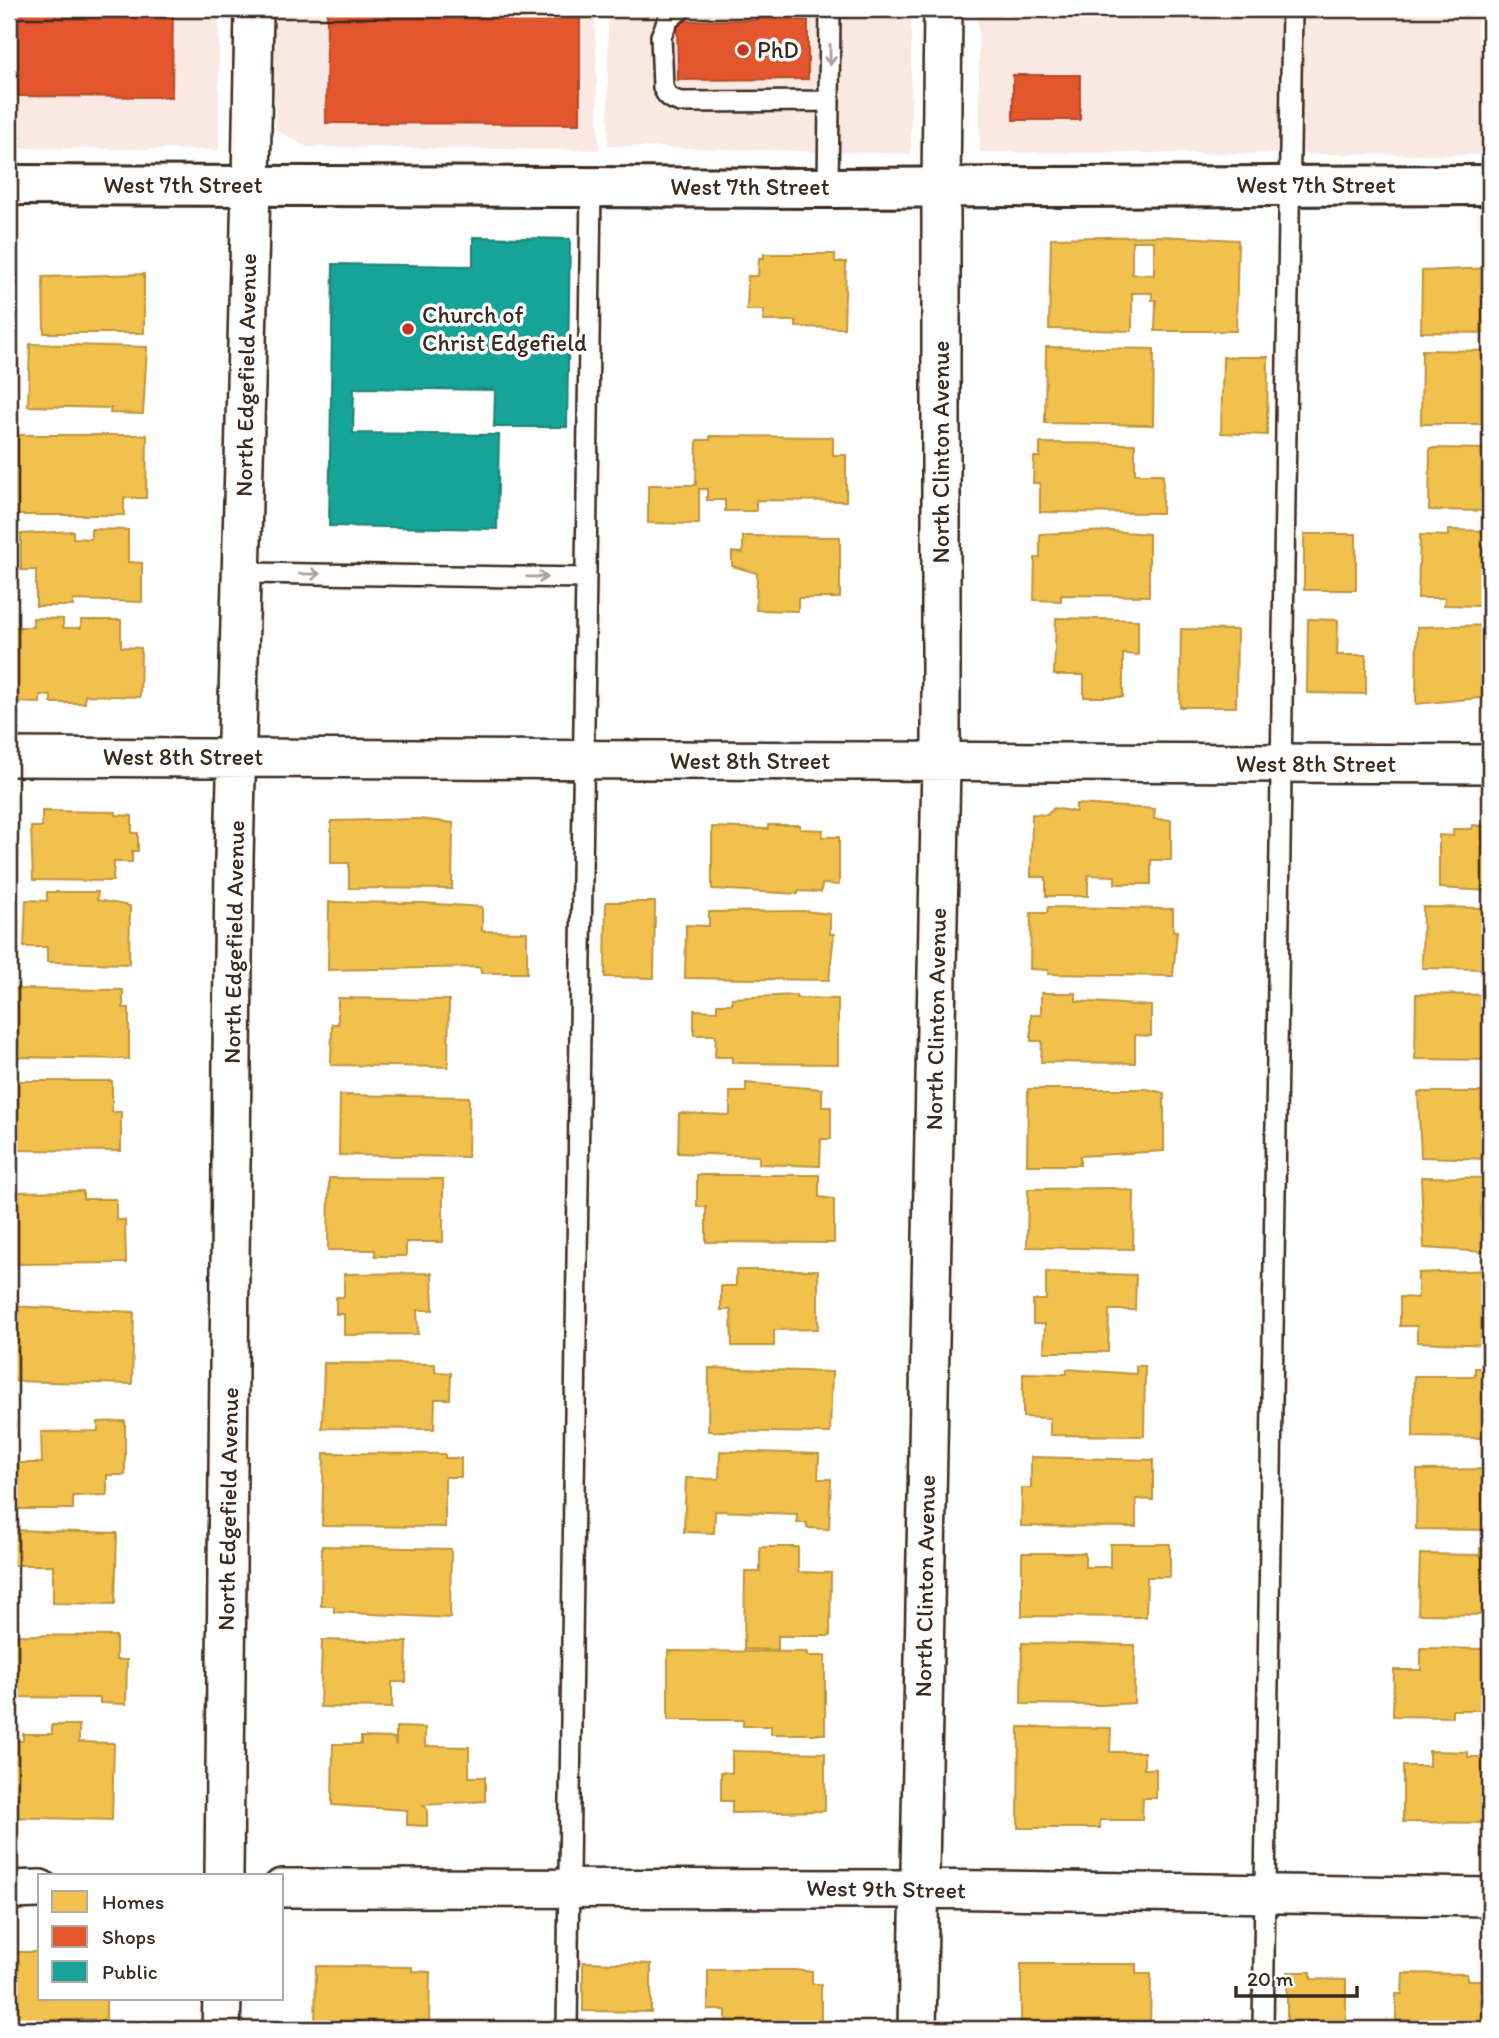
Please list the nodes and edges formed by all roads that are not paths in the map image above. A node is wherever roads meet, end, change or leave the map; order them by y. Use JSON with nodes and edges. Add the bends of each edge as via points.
{"nodes":[{"id":1,"x":254,"y":9,"type":"edge"},
{"id":2,"x":681,"y":9,"type":"edge"},
{"id":3,"x":830,"y":9,"type":"edge"},
{"id":4,"x":943,"y":9,"type":"edge"},
{"id":5,"x":1292,"y":9,"type":"edge"},
{"id":6,"x":829,"y":101,"type":"junction"},
{"id":7,"x":9,"y":185,"type":"edge"},
{"id":8,"x":1290,"y":185,"type":"junction"},
{"id":9,"x":1490,"y":185,"type":"edge"},
{"id":10,"x":251,"y":186,"type":"junction"},
{"id":11,"x":591,"y":187,"type":"junction"},
{"id":12,"x":828,"y":188,"type":"junction"},
{"id":13,"x":941,"y":188,"type":"junction"},
{"id":14,"x":242,"y":573,"type":"junction"},
{"id":15,"x":586,"y":578,"type":"junction"},
{"id":16,"x":9,"y":757,"type":"edge"},
{"id":17,"x":237,"y":757,"type":"junction"},
{"id":18,"x":584,"y":759,"type":"junction"},
{"id":19,"x":941,"y":762,"type":"junction"},
{"id":20,"x":1282,"y":764,"type":"junction"},
{"id":21,"x":1490,"y":764,"type":"edge"},
{"id":22,"x":224,"y":1874,"type":"edge"},
{"id":23,"x":570,"y":1887,"type":"junction"},
{"id":24,"x":284,"y":1888,"type":"edge"},
{"id":25,"x":38,"y":1889,"type":"edge"},
{"id":26,"x":919,"y":1889,"type":"junction"},
{"id":27,"x":9,"y":1890,"type":"edge"},
{"id":28,"x":1266,"y":1894,"type":"junction"},
{"id":29,"x":1490,"y":1897,"type":"edge"},
{"id":30,"x":222,"y":2000,"type":"edge"},
{"id":31,"x":221,"y":2029,"type":"edge"},
{"id":32,"x":567,"y":2029,"type":"edge"},
{"id":33,"x":917,"y":2029,"type":"edge"},
{"id":34,"x":1263,"y":2029,"type":"edge"}],
"edges":[{"from":1,"to":10,"type":"street","name":"North Edgefield Avenue"},
{"from":2,"to":6,"type":"lane","via":[[668,20],[661,36],[663,87],[672,100]]},
{"from":3,"to":6,"type":"lane","one_way":true},
{"from":4,"to":13,"type":"street","name":"North Clinton Avenue"},
{"from":5,"to":8,"type":"lane"},
{"from":6,"to":12,"type":"lane"},
{"from":7,"to":10,"type":"street","name":"West 7th Street"},
{"from":8,"to":9,"type":"street","name":"West 7th Street"},
{"from":8,"to":13,"type":"street","name":"West 7th Street"},
{"from":8,"to":20,"type":"lane"},
{"from":10,"to":11,"type":"street","name":"West 7th Street"},
{"from":10,"to":14,"type":"street","name":"North Edgefield Avenue"},
{"from":11,"to":12,"type":"street","name":"West 7th Street"},
{"from":11,"to":15,"type":"lane"},
{"from":12,"to":13,"type":"street","name":"West 7th Street"},
{"from":13,"to":19,"type":"street","name":"North Clinton Avenue"},
{"from":14,"to":15,"type":"lane","one_way":true},
{"from":14,"to":17,"type":"street","name":"North Edgefield Avenue"},
{"from":15,"to":18,"type":"lane"},
{"from":16,"to":17,"type":"street","name":"West 8th Street"},
{"from":17,"to":18,"type":"street","name":"West 8th Street"},
{"from":17,"to":22,"type":"street","name":"North Edgefield Avenue"},
{"from":18,"to":19,"type":"street","name":"West 8th Street"},
{"from":18,"to":23,"type":"lane"},
{"from":19,"to":20,"type":"street","name":"West 8th Street"},
{"from":19,"to":26,"type":"street","name":"North Clinton Avenue"},
{"from":20,"to":21,"type":"street","name":"West 8th Street"},
{"from":20,"to":28,"type":"lane"},
{"from":23,"to":24,"type":"street","name":"West 9th Street"},
{"from":23,"to":26,"type":"street","name":"West 9th Street"},
{"from":23,"to":32,"type":"lane"},
{"from":25,"to":27,"type":"street"},
{"from":26,"to":28,"type":"street","name":"West 9th Street"},
{"from":26,"to":33,"type":"street","name":"North Clinton Avenue"},
{"from":28,"to":29,"type":"street","name":"West 9th Street"},
{"from":28,"to":34,"type":"lane"},
{"from":30,"to":31,"type":"street"}]}
